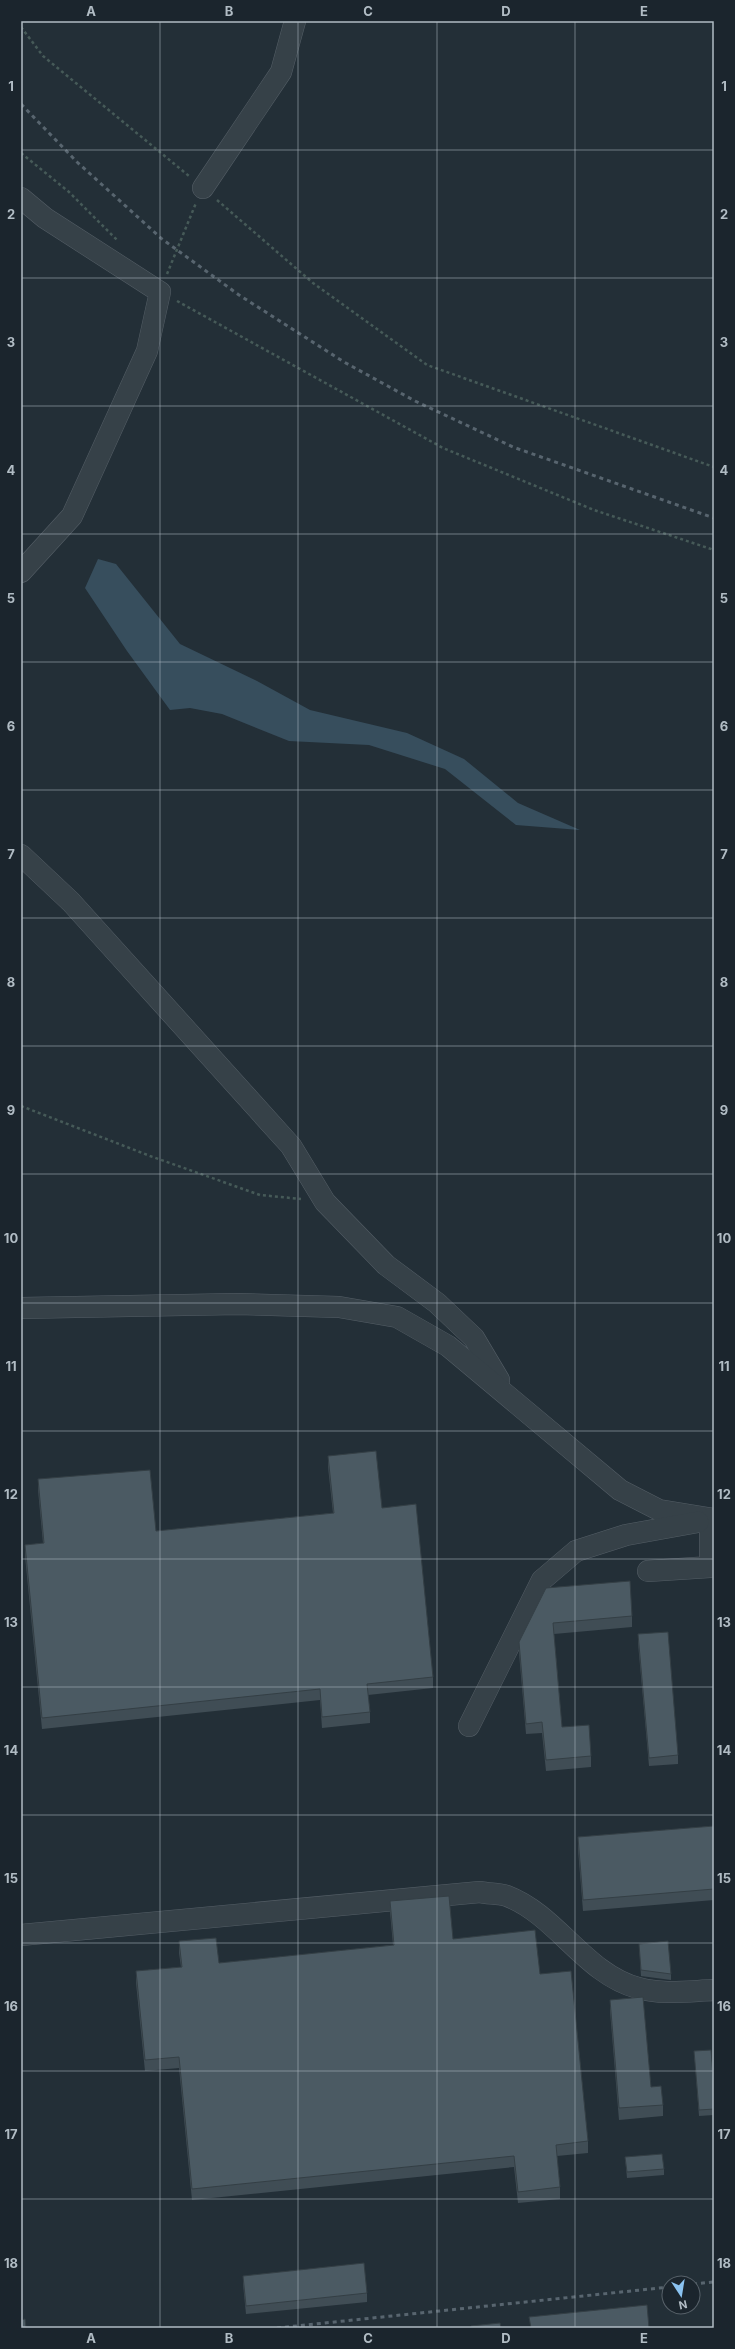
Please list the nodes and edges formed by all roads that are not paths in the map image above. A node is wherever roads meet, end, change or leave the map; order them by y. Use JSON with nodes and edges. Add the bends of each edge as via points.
{"nodes":[{"id":1,"x":295,"y":21,"type":"edge"},
{"id":2,"x":203,"y":188,"type":"road end"},
{"id":3,"x":21,"y":198,"type":"edge"},
{"id":4,"x":21,"y":572,"type":"edge"},
{"id":5,"x":21,"y":855,"type":"edge"},
{"id":6,"x":21,"y":1308,"type":"edge"},
{"id":7,"x":506,"y":1392,"type":"junction"},
{"id":8,"x":712,"y":1519,"type":"edge"},
{"id":9,"x":648,"y":1571,"type":"dead end"},
{"id":10,"x":469,"y":1726,"type":"dead end"},
{"id":11,"x":21,"y":1935,"type":"edge"},
{"id":12,"x":714,"y":1990,"type":"edge"}],
"edges":[{"from":1,"to":2,"type":"street","via":[[282,72]]},
{"from":3,"to":4,"type":"street","via":[[45,218],[160,292],[148,351],[72,516]]},
{"from":5,"to":7,"type":"street","via":[[71,902],[291,1146],[325,1202],[386,1265],[437,1304],[474,1338]]},
{"from":6,"to":7,"type":"street","via":[[238,1304],[339,1307],[397,1316],[448,1346]]},
{"from":7,"to":8,"type":"street","via":[[620,1490],[659,1510]]},
{"from":8,"to":9,"type":"street","via":[[710,1567]]},
{"from":8,"to":10,"type":"street","via":[[626,1535],[576,1551],[559,1565],[542,1580]]},
{"from":11,"to":12,"type":"street","via":[[480,1892],[506,1896],[532,1911],[605,1973],[638,1988],[664,1992]]}]}
